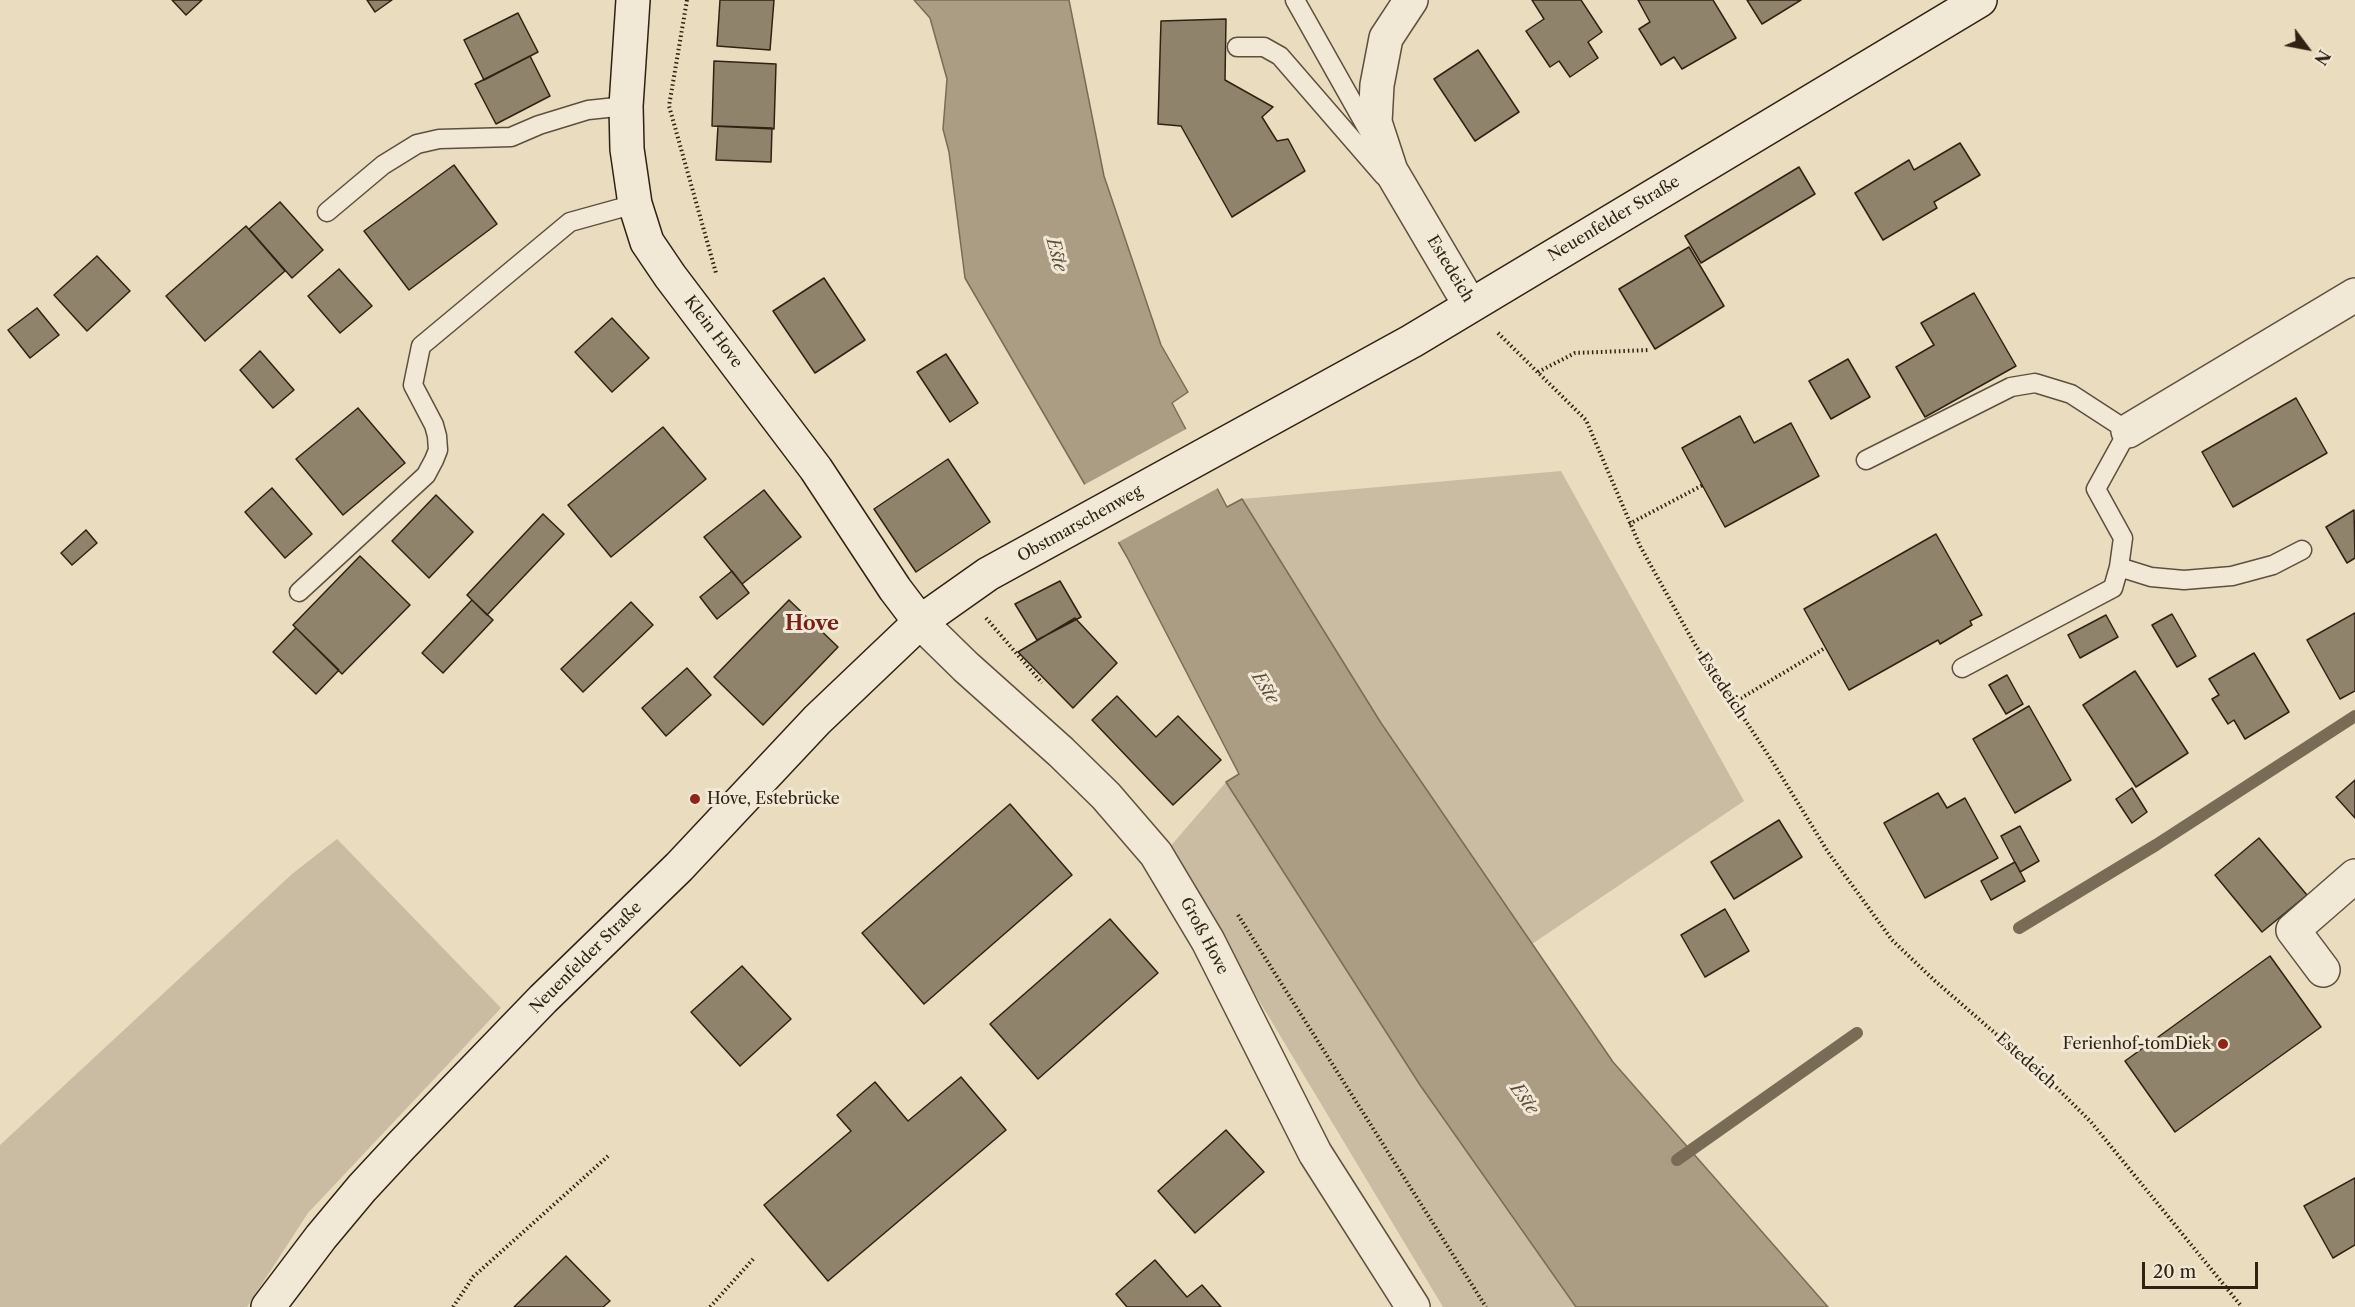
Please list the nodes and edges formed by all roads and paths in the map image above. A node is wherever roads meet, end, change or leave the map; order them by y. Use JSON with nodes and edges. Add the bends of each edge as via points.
{"nodes":[{"id":1,"x":633,"y":0,"type":"edge"},
{"id":2,"x":687,"y":0,"type":"edge"},
{"id":3,"x":1295,"y":0,"type":"edge"},
{"id":4,"x":1411,"y":0,"type":"edge"},
{"id":5,"x":1980,"y":0,"type":"edge"},
{"id":6,"x":1237,"y":47,"type":"dead end"},
{"id":7,"x":626,"y":106,"type":"junction"},
{"id":8,"x":1391,"y":171,"type":"junction"},
{"id":9,"x":635,"y":204,"type":"junction"},
{"id":10,"x":327,"y":212,"type":"dead end"},
{"id":11,"x":1417,"y":213,"type":"junction"},
{"id":12,"x":719,"y":283,"type":"dead end"},
{"id":13,"x":2355,"y":295,"type":"edge"},
{"id":14,"x":1470,"y":305,"type":"junction"},
{"id":15,"x":1649,"y":350,"type":"dead end"},
{"id":16,"x":1538,"y":372,"type":"junction"},
{"id":17,"x":2128,"y":431,"type":"junction"},
{"id":18,"x":1245,"y":433,"type":"joint"},
{"id":19,"x":1866,"y":459,"type":"dead end"},
{"id":20,"x":1702,"y":485,"type":"dead end"},
{"id":21,"x":1629,"y":524,"type":"junction"},
{"id":22,"x":2302,"y":550,"type":"dead end"},
{"id":23,"x":2119,"y":567,"type":"junction"},
{"id":24,"x":963,"y":591,"type":"junction"},
{"id":25,"x":299,"y":592,"type":"dead end"},
{"id":26,"x":920,"y":622,"type":"junction"},
{"id":27,"x":1826,"y":648,"type":"dead end"},
{"id":28,"x":1962,"y":668,"type":"dead end"},
{"id":29,"x":1047,"y":689,"type":"dead end"},
{"id":30,"x":1733,"y":703,"type":"junction"},
{"id":31,"x":2355,"y":876,"type":"edge"},
{"id":32,"x":1236,"y":911,"type":"dead end"},
{"id":33,"x":2323,"y":970,"type":"dead end"},
{"id":34,"x":608,"y":1156,"type":"dead end"},
{"id":35,"x":755,"y":1257,"type":"dead end"},
{"id":36,"x":268,"y":1307,"type":"edge"},
{"id":37,"x":453,"y":1307,"type":"edge"},
{"id":38,"x":710,"y":1307,"type":"edge"},
{"id":39,"x":1413,"y":1307,"type":"edge"},
{"id":40,"x":1486,"y":1307,"type":"edge"},
{"id":41,"x":2242,"y":1307,"type":"edge"}],
"edges":[{"from":1,"to":7,"type":"street","name":"Klein Hove"},
{"from":2,"to":12,"type":"path","via":[[669,106]]},
{"from":3,"to":8,"type":"lane","name":"Estedeich"},
{"from":4,"to":8,"type":"street","via":[[1386,38],[1377,86],[1375,122]]},
{"from":5,"to":14,"type":"street","name":"Neuenfelder Straße"},
{"from":6,"to":11,"type":"lane","via":[[1264,47],[1280,56]]},
{"from":7,"to":9,"type":"street","name":"Klein Hove"},
{"from":7,"to":10,"type":"lane","via":[[588,110],[539,124],[511,137],[439,139],[417,144],[383,165]]},
{"from":8,"to":11,"type":"street","name":"Estedeich"},
{"from":9,"to":25,"type":"lane","via":[[570,222],[421,346],[413,385],[434,425],[438,450],[434,460],[426,475]]},
{"from":9,"to":26,"type":"street","name":"Klein Hove","via":[[647,242],[670,276],[816,469]]},
{"from":11,"to":14,"type":"street","name":"Estedeich"},
{"from":13,"to":17,"type":"street"},
{"from":14,"to":16,"type":"path","name":"Estedeich"},
{"from":14,"to":18,"type":"street","name":"Neuenfelder Straße"},
{"from":15,"to":16,"type":"path","via":[[1575,353]]},
{"from":16,"to":21,"type":"path","name":"Estedeich","via":[[1586,420]]},
{"from":17,"to":19,"type":"lane","via":[[2071,394],[2035,383],[2011,387]]},
{"from":17,"to":23,"type":"lane","via":[[2096,489],[2123,538]]},
{"from":18,"to":24,"type":"street","name":"Obstmarschenweg","via":[[987,574]]},
{"from":20,"to":21,"type":"path"},
{"from":21,"to":30,"type":"path","name":"Estedeich","via":[[1694,643]]},
{"from":22,"to":23,"type":"lane","via":[[2273,565],[2232,576],[2184,580],[2151,577]]},
{"from":23,"to":28,"type":"lane","via":[[2113,588]]},
{"from":24,"to":26,"type":"street","name":"Obstmarschenweg"},
{"from":24,"to":29,"type":"path"},
{"from":26,"to":36,"type":"street","name":"Neuenfelder Straße","via":[[817,720],[679,867],[401,1146],[328,1228]]},
{"from":26,"to":39,"type":"street","name":"Groß Hove","via":[[1060,752],[1119,810],[1156,854],[1208,941],[1315,1153]]},
{"from":27,"to":30,"type":"path"},
{"from":30,"to":41,"type":"path","name":"Estedeich","via":[[1828,852],[1892,940],[2091,1122]]},
{"from":31,"to":33,"type":"street","via":[[2293,930]]},
{"from":32,"to":40,"type":"path"},
{"from":34,"to":37,"type":"path","via":[[472,1277]]},
{"from":35,"to":38,"type":"path"}]}
